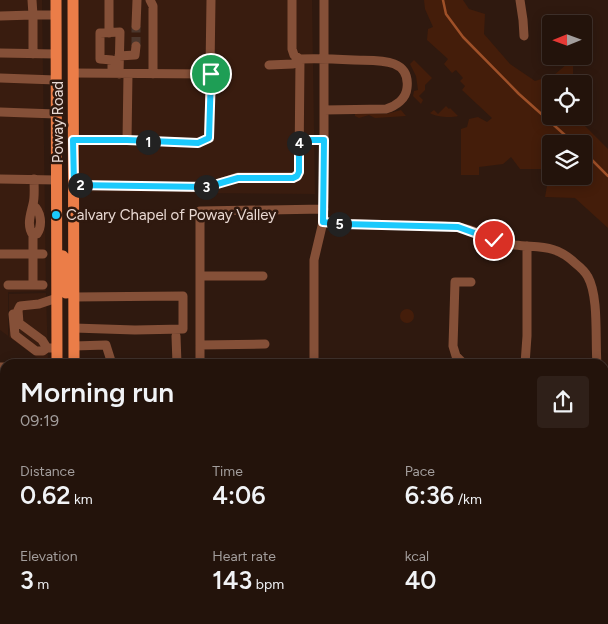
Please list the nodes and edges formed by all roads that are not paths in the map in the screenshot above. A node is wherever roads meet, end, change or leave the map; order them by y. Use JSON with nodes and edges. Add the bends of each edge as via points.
{"nodes":[{"id":1,"x":32,"y":0,"type":"edge"},
{"id":2,"x":56,"y":0,"type":"edge"},
{"id":3,"x":74,"y":0,"type":"edge"},
{"id":4,"x":110,"y":0,"type":"edge"},
{"id":5,"x":137,"y":0,"type":"edge"},
{"id":6,"x":150,"y":0,"type":"edge"},
{"id":7,"x":211,"y":0,"type":"edge"},
{"id":8,"x":292,"y":0,"type":"edge"},
{"id":9,"x":324,"y":0,"type":"edge"},
{"id":10,"x":520,"y":0,"type":"edge"},
{"id":11,"x":33,"y":15,"type":"junction"},
{"id":12,"x":56,"y":15,"type":"junction"},
{"id":13,"x":0,"y":16,"type":"edge"},
{"id":14,"x":136,"y":26,"type":"tunnel mouth"},
{"id":15,"x":109,"y":32,"type":"junction"},
{"id":16,"x":524,"y":36,"type":"dead end"},
{"id":17,"x":136,"y":46,"type":"dead end"},
{"id":18,"x":0,"y":53,"type":"edge"},
{"id":19,"x":33,"y":54,"type":"junction"},
{"id":20,"x":56,"y":54,"type":"junction"},
{"id":21,"x":119,"y":56,"type":"junction"},
{"id":22,"x":324,"y":58,"type":"junction"},
{"id":23,"x":300,"y":59,"type":"junction"},
{"id":24,"x":269,"y":65,"type":"dead end"},
{"id":25,"x":73,"y":73,"type":"junction"},
{"id":26,"x":120,"y":74,"type":"junction"},
{"id":27,"x":153,"y":74,"type":"junction"},
{"id":28,"x":211,"y":74,"type":"junction"},
{"id":29,"x":0,"y":78,"type":"edge"},
{"id":30,"x":56,"y":80,"type":"junction"},
{"id":31,"x":324,"y":110,"type":"junction"},
{"id":32,"x":0,"y":112,"type":"edge"},
{"id":33,"x":56,"y":114,"type":"junction"},
{"id":34,"x":73,"y":140,"type":"junction"},
{"id":35,"x":127,"y":140,"type":"junction"},
{"id":36,"x":299,"y":140,"type":"junction"},
{"id":37,"x":324,"y":140,"type":"junction"},
{"id":38,"x":74,"y":166,"type":"junction"},
{"id":39,"x":0,"y":178,"type":"edge"},
{"id":40,"x":34,"y":179,"type":"junction"},
{"id":41,"x":57,"y":180,"type":"junction"},
{"id":42,"x":74,"y":185,"type":"junction"},
{"id":43,"x":324,"y":209,"type":"junction"},
{"id":44,"x":323,"y":222,"type":"junction"},
{"id":45,"x":527,"y":246,"type":"junction"},
{"id":46,"x":74,"y":252,"type":"junction"},
{"id":47,"x":0,"y":254,"type":"edge"},
{"id":48,"x":38,"y":254,"type":"junction"},
{"id":49,"x":57,"y":255,"type":"junction"},
{"id":50,"x":200,"y":276,"type":"junction"},
{"id":51,"x":263,"y":276,"type":"dead end"},
{"id":52,"x":471,"y":282,"type":"dead end"},
{"id":53,"x":8,"y":285,"type":"dead end"},
{"id":54,"x":32,"y":285,"type":"junction"},
{"id":55,"x":43,"y":285,"type":"dead end"},
{"id":56,"x":74,"y":297,"type":"junction"},
{"id":57,"x":57,"y":298,"type":"junction"},
{"id":58,"x":30,"y":304,"type":"junction"},
{"id":59,"x":74,"y":330,"type":"junction"},
{"id":60,"x":176,"y":336,"type":"dead end"},
{"id":61,"x":265,"y":344,"type":"dead end"},
{"id":62,"x":200,"y":345,"type":"junction"},
{"id":63,"x":74,"y":346,"type":"junction"},
{"id":64,"x":52,"y":348,"type":"junction"},
{"id":65,"x":55,"y":359,"type":"edge"},
{"id":66,"x":74,"y":359,"type":"edge"},
{"id":67,"x":110,"y":359,"type":"edge"},
{"id":68,"x":177,"y":359,"type":"edge"},
{"id":69,"x":200,"y":359,"type":"edge"},
{"id":70,"x":314,"y":359,"type":"edge"},
{"id":71,"x":459,"y":359,"type":"edge"},
{"id":72,"x":525,"y":359,"type":"edge"},
{"id":73,"x":597,"y":359,"type":"edge"}],
"edges":[{"from":1,"to":11,"type":"street"},
{"from":2,"to":12,"type":"main road","name":"Poway Road"},
{"from":3,"to":25,"type":"main road","name":"Poway Road"},
{"from":4,"to":15,"type":"street"},
{"from":5,"to":14,"type":"street"},
{"from":6,"to":27,"type":"street","via":[[153,6]]},
{"from":7,"to":28,"type":"street"},
{"from":8,"to":23,"type":"street","via":[[292,49]]},
{"from":9,"to":22,"type":"street"},
{"from":10,"to":16,"type":"street"},
{"from":11,"to":12,"type":"street"},
{"from":11,"to":13,"type":"street"},
{"from":11,"to":19,"type":"street"},
{"from":12,"to":20,"type":"main road","name":"Poway Road"},
{"from":15,"to":21,"type":"street","via":[[120,32]]},
{"from":15,"to":26,"type":"street","via":[[100,33],[100,59],[112,60]]},
{"from":17,"to":21,"type":"street","via":[[135,56]]},
{"from":18,"to":19,"type":"street"},
{"from":19,"to":20,"type":"street"},
{"from":20,"to":30,"type":"main road","name":"Poway Road"},
{"from":21,"to":26,"type":"street"},
{"from":22,"to":23,"type":"street"},
{"from":22,"to":31,"type":"street"},
{"from":22,"to":31,"type":"street","via":[[390,61],[398,65],[408,84],[405,96],[386,109]]},
{"from":23,"to":24,"type":"street","via":[[293,64]]},
{"from":23,"to":36,"type":"street"},
{"from":25,"to":26,"type":"street"},
{"from":25,"to":34,"type":"main road","name":"Poway Road"},
{"from":26,"to":27,"type":"street"},
{"from":26,"to":35,"type":"street"},
{"from":27,"to":28,"type":"street"},
{"from":28,"to":35,"type":"street","via":[[209,138],[198,143]]},
{"from":29,"to":30,"type":"street"},
{"from":30,"to":33,"type":"main road","name":"Poway Road"},
{"from":30,"to":38,"type":"main road","via":[[64,86],[66,139]]},
{"from":31,"to":37,"type":"street"},
{"from":32,"to":33,"type":"street"},
{"from":33,"to":41,"type":"main road","name":"Poway Road"},
{"from":34,"to":35,"type":"street"},
{"from":34,"to":38,"type":"main road","name":"Poway Road"},
{"from":36,"to":37,"type":"street"},
{"from":36,"to":42,"type":"street","via":[[299,172],[293,178],[238,178],[207,187]]},
{"from":37,"to":43,"type":"street"},
{"from":38,"to":42,"type":"main road","name":"Poway Road"},
{"from":39,"to":40,"type":"street"},
{"from":40,"to":41,"type":"street"},
{"from":40,"to":48,"type":"street","via":[[33,204],[39,210],[40,221],[39,231],[31,232]]},
{"from":41,"to":46,"type":"main road","via":[[64,198],[64,246],[69,252]]},
{"from":41,"to":49,"type":"main road","name":"Poway Road"},
{"from":42,"to":46,"type":"main road","name":"Poway Road"},
{"from":43,"to":44,"type":"street"},
{"from":43,"to":50,"type":"street","via":[[200,211]]},
{"from":44,"to":45,"type":"street","via":[[458,227],[494,240]]},
{"from":44,"to":70,"type":"street","via":[[314,260]]},
{"from":45,"to":72,"type":"street"},
{"from":45,"to":73,"type":"street","via":[[557,250],[572,260],[588,278],[594,292]]},
{"from":46,"to":56,"type":"main road","name":"Poway Road"},
{"from":47,"to":48,"type":"street"},
{"from":48,"to":54,"type":"street"},
{"from":49,"to":57,"type":"main road","name":"Poway Road"},
{"from":49,"to":59,"type":"main road","via":[[66,260],[66,313]]},
{"from":50,"to":51,"type":"street"},
{"from":50,"to":62,"type":"street"},
{"from":52,"to":71,"type":"street","via":[[452,280],[453,346]]},
{"from":53,"to":54,"type":"street"},
{"from":54,"to":55,"type":"street"},
{"from":54,"to":58,"type":"street"},
{"from":56,"to":59,"type":"main road","name":"Poway Road"},
{"from":56,"to":59,"type":"street","via":[[183,296],[182,329]]},
{"from":57,"to":58,"type":"street"},
{"from":57,"to":64,"type":"main road","name":"Poway Road"},
{"from":58,"to":64,"type":"street","via":[[20,302],[14,307],[14,334],[36,351]]},
{"from":59,"to":63,"type":"main road","name":"Poway Road"},
{"from":60,"to":68,"type":"street"},
{"from":61,"to":62,"type":"street"},
{"from":62,"to":69,"type":"street"},
{"from":63,"to":66,"type":"main road","name":"Poway Road"},
{"from":63,"to":67,"type":"street","via":[[106,346]]},
{"from":64,"to":65,"type":"main road","name":"Poway Road"}]}
